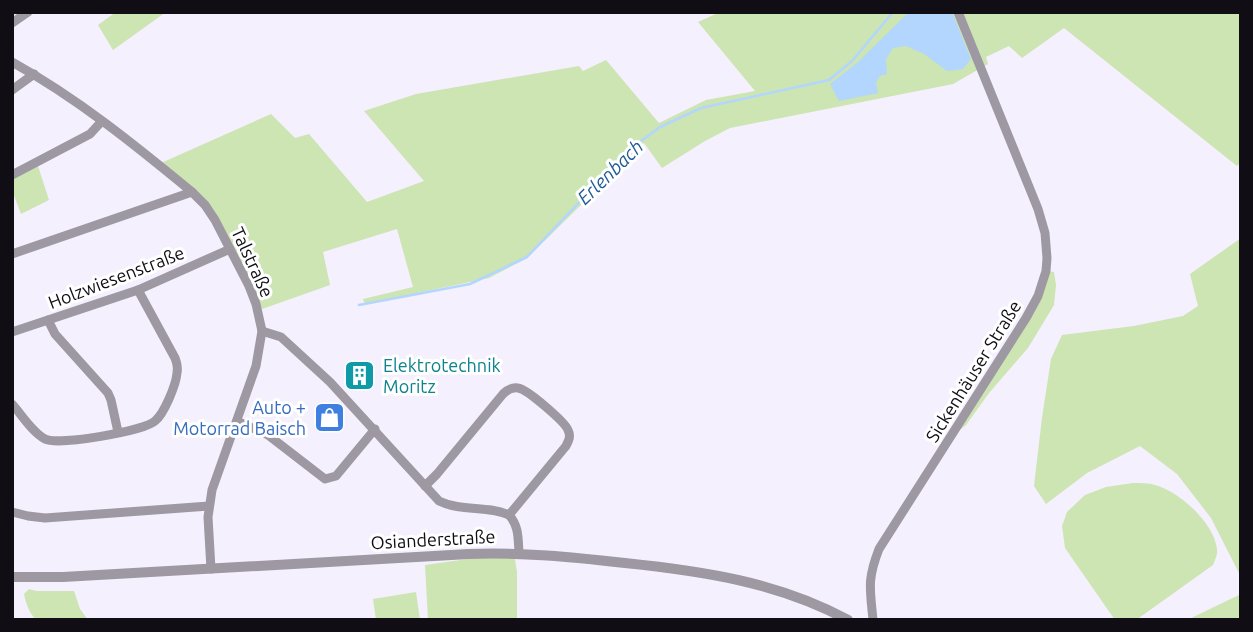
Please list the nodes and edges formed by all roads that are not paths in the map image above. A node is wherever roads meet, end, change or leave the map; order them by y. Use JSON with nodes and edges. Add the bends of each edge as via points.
{"nodes":[{"id":1,"x":28,"y":12,"type":"edge"},
{"id":2,"x":958,"y":12,"type":"edge"},
{"id":3,"x":12,"y":23,"type":"edge"},
{"id":4,"x":12,"y":62,"type":"edge"},
{"id":5,"x":34,"y":74,"type":"junction"},
{"id":6,"x":12,"y":89,"type":"edge"},
{"id":7,"x":102,"y":121,"type":"junction"},
{"id":8,"x":12,"y":175,"type":"edge"},
{"id":9,"x":192,"y":192,"type":"junction"},
{"id":10,"x":230,"y":248,"type":"junction"},
{"id":11,"x":12,"y":254,"type":"edge"},
{"id":12,"x":138,"y":290,"type":"junction"},
{"id":13,"x":48,"y":320,"type":"junction"},
{"id":14,"x":262,"y":331,"type":"junction"},
{"id":15,"x":12,"y":332,"type":"edge"},
{"id":16,"x":12,"y":404,"type":"edge"},
{"id":17,"x":237,"y":421,"type":"junction"},
{"id":18,"x":375,"y":429,"type":"junction"},
{"id":19,"x":117,"y":432,"type":"junction"},
{"id":20,"x":425,"y":486,"type":"junction"},
{"id":21,"x":209,"y":506,"type":"junction"},
{"id":22,"x":12,"y":512,"type":"edge"},
{"id":23,"x":509,"y":515,"type":"junction"},
{"id":24,"x":519,"y":553,"type":"junction"},
{"id":25,"x":211,"y":569,"type":"junction"},
{"id":26,"x":12,"y":577,"type":"edge"},
{"id":27,"x":848,"y":620,"type":"edge"},
{"id":28,"x":873,"y":620,"type":"edge"}],
"edges":[{"from":1,"to":3,"type":"street"},
{"from":2,"to":28,"type":"street","name":"Sickenhäuser Straße","via":[[1038,209],[1046,246],[1045,271],[1026,318],[879,549],[869,589]]},
{"from":4,"to":5,"type":"street","name":"Talstraße"},
{"from":5,"to":6,"type":"street"},
{"from":5,"to":7,"type":"street","name":"Talstraße"},
{"from":7,"to":8,"type":"street","via":[[90,134]]},
{"from":7,"to":9,"type":"street","name":"Talstraße"},
{"from":9,"to":10,"type":"street","name":"Talstraße"},
{"from":9,"to":11,"type":"street"},
{"from":10,"to":12,"type":"street","name":"Holzwiesenstraße"},
{"from":10,"to":14,"type":"street","name":"Talstraße","via":[[254,296]]},
{"from":12,"to":13,"type":"street","name":"Holzwiesenstraße"},
{"from":12,"to":19,"type":"street","via":[[178,368],[154,422]]},
{"from":13,"to":15,"type":"street","name":"Holzwiesenstraße"},
{"from":13,"to":19,"type":"street","via":[[108,393]]},
{"from":14,"to":17,"type":"street","name":"Talstraße","via":[[259,357]]},
{"from":14,"to":18,"type":"street","via":[[285,341]]},
{"from":16,"to":19,"type":"street","via":[[40,435],[52,441]]},
{"from":17,"to":18,"type":"street","via":[[268,435],[327,479],[336,476]]},
{"from":17,"to":21,"type":"street","name":"Talstraße"},
{"from":18,"to":20,"type":"street"},
{"from":20,"to":23,"type":"street","via":[[447,505]]},
{"from":20,"to":23,"type":"street","via":[[503,394],[520,389],[570,433],[566,446]]},
{"from":21,"to":22,"type":"street","via":[[45,518]]},
{"from":21,"to":25,"type":"street","name":"Talstraße"},
{"from":23,"to":24,"type":"street","via":[[518,531]]},
{"from":24,"to":25,"type":"street","name":"Osianderstraße"},
{"from":24,"to":27,"type":"street","name":"Osianderstraße","via":[[723,576],[791,594]]},
{"from":25,"to":26,"type":"street","name":"Osianderstraße"}]}
